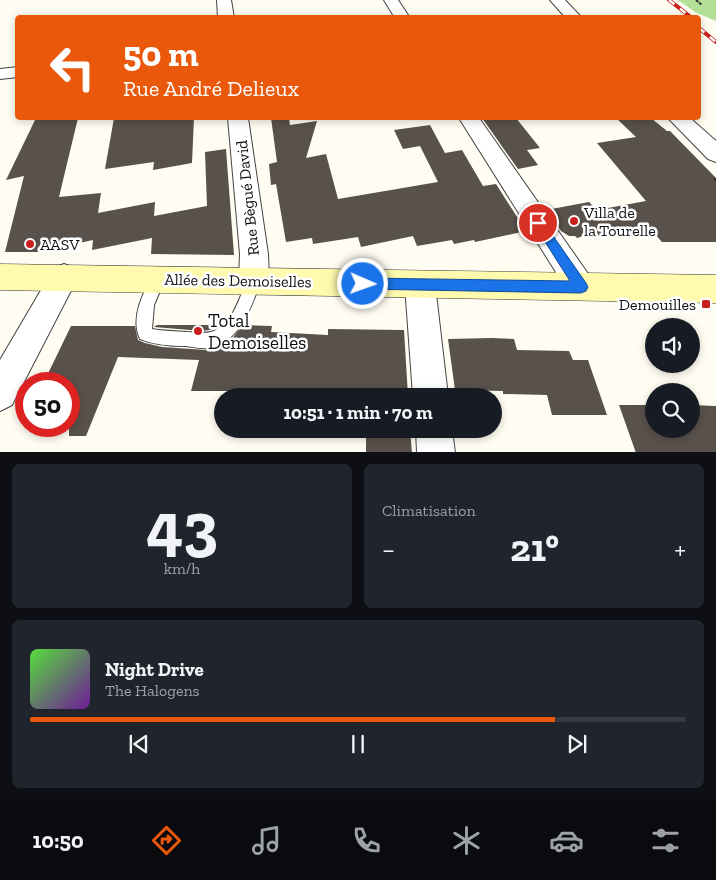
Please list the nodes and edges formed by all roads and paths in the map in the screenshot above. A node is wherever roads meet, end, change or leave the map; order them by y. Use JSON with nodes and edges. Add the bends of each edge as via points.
{"nodes":[{"id":1,"x":224,"y":0,"type":"edge"},
{"id":2,"x":391,"y":0,"type":"edge"},
{"id":3,"x":557,"y":0,"type":"edge"},
{"id":4,"x":696,"y":0,"type":"edge"},
{"id":5,"x":702,"y":5,"type":"dead end"},
{"id":6,"x":226,"y":15,"type":"edge"},
{"id":7,"x":401,"y":15,"type":"edge"},
{"id":8,"x":572,"y":15,"type":"edge"},
{"id":9,"x":15,"y":72,"type":"edge"},
{"id":10,"x":0,"y":74,"type":"edge"},
{"id":11,"x":238,"y":120,"type":"edge"},
{"id":12,"x":470,"y":120,"type":"edge"},
{"id":13,"x":680,"y":120,"type":"edge"},
{"id":14,"x":716,"y":154,"type":"edge"},
{"id":15,"x":0,"y":277,"type":"edge"},
{"id":16,"x":64,"y":278,"type":"junction"},
{"id":17,"x":158,"y":278,"type":"junction"},
{"id":18,"x":254,"y":280,"type":"junction"},
{"id":19,"x":420,"y":286,"type":"junction"},
{"id":20,"x":581,"y":287,"type":"junction"},
{"id":21,"x":716,"y":289,"type":"edge"},
{"id":22,"x":430,"y":388,"type":"edge"},
{"id":23,"x":0,"y":393,"type":"edge"},
{"id":24,"x":435,"y":438,"type":"edge"},
{"id":25,"x":436,"y":452,"type":"edge"}],
"edges":[{"from":1,"to":6,"type":"street"},
{"from":2,"to":7,"type":"street"},
{"from":3,"to":8,"type":"street"},
{"from":4,"to":5,"type":"path"},
{"from":9,"to":10,"type":"street"},
{"from":11,"to":18,"type":"street","name":"Rue Bègué David","via":[[254,254]]},
{"from":12,"to":20,"type":"street"},
{"from":13,"to":14,"type":"street"},
{"from":15,"to":16,"type":"main road","name":"Allée des Demoiselles"},
{"from":16,"to":17,"type":"main road","name":"Allée des Demoiselles"},
{"from":16,"to":23,"type":"street"},
{"from":17,"to":18,"type":"main road","name":"Allée des Demoiselles"},
{"from":17,"to":18,"type":"lane","via":[[146,302],[145,334],[156,338],[210,340],[233,326],[242,313]]},
{"from":18,"to":19,"type":"main road","name":"Allée des Demoiselles"},
{"from":19,"to":20,"type":"main road","name":"Allée des Demoiselles"},
{"from":19,"to":22,"type":"street"},
{"from":20,"to":21,"type":"main road","name":"Allée des Demoiselles"},
{"from":24,"to":25,"type":"street"}]}
